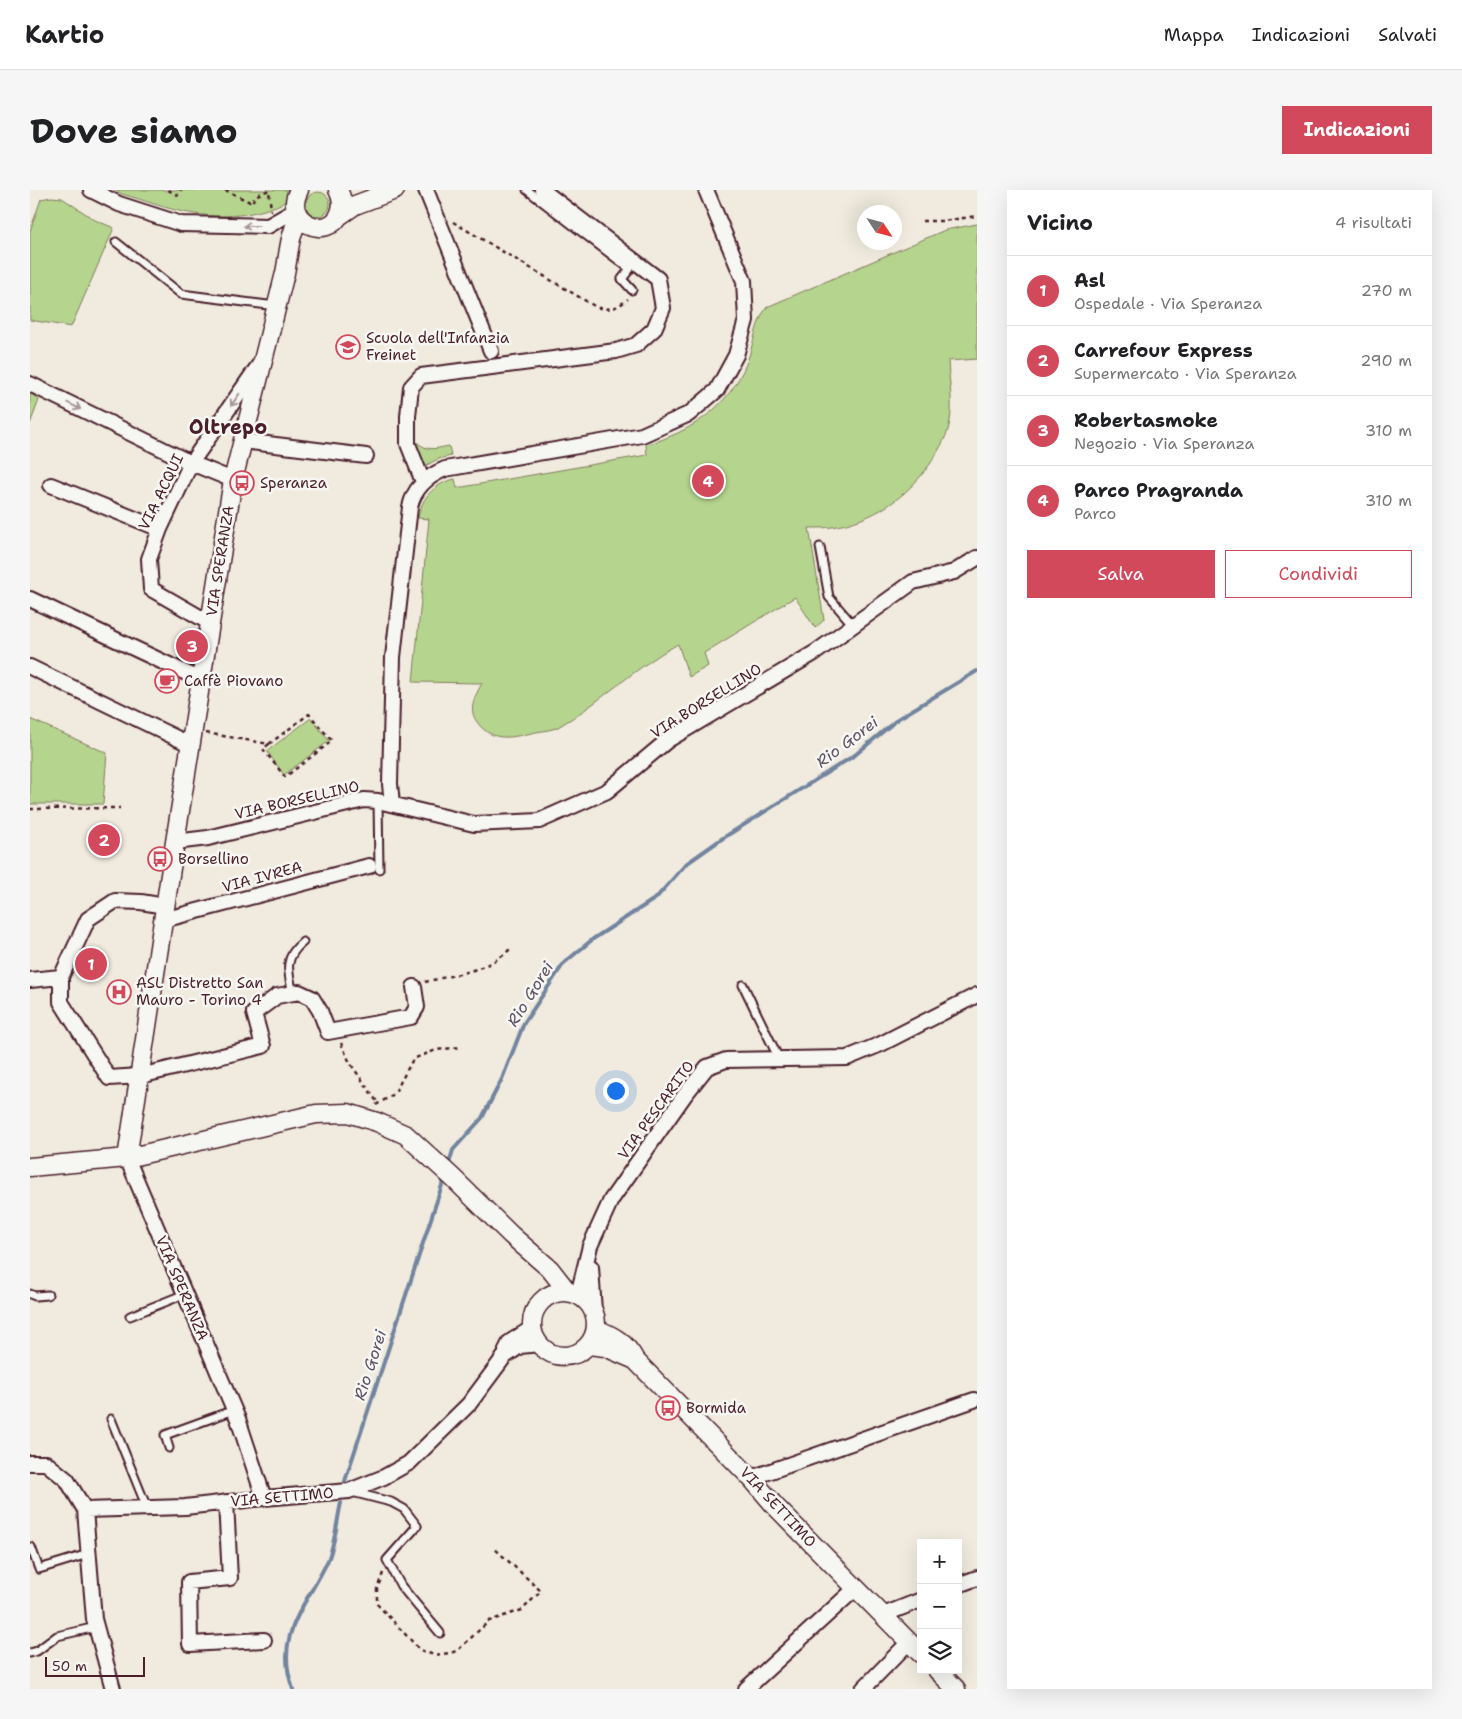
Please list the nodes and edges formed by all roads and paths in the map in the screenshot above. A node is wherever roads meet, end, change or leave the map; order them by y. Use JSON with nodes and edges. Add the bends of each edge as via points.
{"nodes":[{"id":1,"x":91,"y":190,"type":"edge"},
{"id":2,"x":168,"y":190,"type":"edge"},
{"id":3,"x":181,"y":190,"type":"edge"},
{"id":4,"x":225,"y":190,"type":"edge"},
{"id":5,"x":299,"y":190,"type":"edge"},
{"id":6,"x":369,"y":190,"type":"edge"},
{"id":7,"x":395,"y":190,"type":"edge"},
{"id":8,"x":426,"y":190,"type":"edge"},
{"id":9,"x":527,"y":190,"type":"edge"},
{"id":10,"x":542,"y":190,"type":"edge"},
{"id":11,"x":706,"y":190,"type":"edge"},
{"id":12,"x":339,"y":191,"type":"edge"},
{"id":13,"x":271,"y":214,"type":"dead end"},
{"id":14,"x":297,"y":214,"type":"junction"},
{"id":15,"x":436,"y":214,"type":"junction"},
{"id":16,"x":339,"y":216,"type":"junction"},
{"id":17,"x":977,"y":216,"type":"edge"},
{"id":18,"x":922,"y":221,"type":"dead end"},
{"id":19,"x":320,"y":227,"type":"junction"},
{"id":20,"x":116,"y":242,"type":"dead end"},
{"id":21,"x":285,"y":269,"type":"junction"},
{"id":22,"x":632,"y":290,"type":"joint"},
{"id":23,"x":276,"y":306,"type":"junction"},
{"id":24,"x":491,"y":350,"type":"dead end"},
{"id":25,"x":262,"y":360,"type":"junction"},
{"id":26,"x":30,"y":384,"type":"edge"},
{"id":27,"x":243,"y":441,"type":"junction"},
{"id":28,"x":366,"y":456,"type":"dead end"},
{"id":29,"x":191,"y":464,"type":"junction"},
{"id":30,"x":233,"y":480,"type":"junction"},
{"id":31,"x":423,"y":482,"type":"junction"},
{"id":32,"x":51,"y":485,"type":"dead end"},
{"id":33,"x":160,"y":528,"type":"junction"},
{"id":34,"x":820,"y":547,"type":"dead end"},
{"id":35,"x":977,"y":558,"type":"edge"},
{"id":36,"x":30,"y":599,"type":"edge"},
{"id":37,"x":210,"y":623,"type":"junction"},
{"id":38,"x":853,"y":625,"type":"junction"},
{"id":39,"x":30,"y":667,"type":"edge"},
{"id":40,"x":201,"y":680,"type":"junction"},
{"id":41,"x":192,"y":737,"type":"junction"},
{"id":42,"x":269,"y":744,"type":"junction"},
{"id":43,"x":385,"y":803,"type":"junction"},
{"id":44,"x":120,"y":808,"type":"dead end"},
{"id":45,"x":30,"y":809,"type":"edge"},
{"id":46,"x":175,"y":842,"type":"junction"},
{"id":47,"x":374,"y":867,"type":"joint"},
{"id":48,"x":164,"y":913,"type":"junction"},
{"id":49,"x":303,"y":942,"type":"dead end"},
{"id":50,"x":512,"y":947,"type":"dead end"},
{"id":51,"x":60,"y":977,"type":"junction"},
{"id":52,"x":30,"y":980,"type":"edge"},
{"id":53,"x":743,"y":985,"type":"dead end"},
{"id":54,"x":414,"y":987,"type":"joint"},
{"id":55,"x":293,"y":993,"type":"junction"},
{"id":56,"x":977,"y":995,"type":"edge"},
{"id":57,"x":335,"y":1031,"type":"junction"},
{"id":58,"x":461,"y":1047,"type":"dead end"},
{"id":59,"x":779,"y":1059,"type":"junction"},
{"id":60,"x":140,"y":1076,"type":"junction"},
{"id":61,"x":378,"y":1103,"type":"junction"},
{"id":62,"x":361,"y":1117,"type":"junction"},
{"id":63,"x":127,"y":1158,"type":"junction"},
{"id":64,"x":30,"y":1167,"type":"edge"},
{"id":65,"x":590,"y":1246,"type":"junction"},
{"id":66,"x":536,"y":1258,"type":"junction"},
{"id":67,"x":30,"y":1294,"type":"edge"},
{"id":68,"x":185,"y":1294,"type":"junction"},
{"id":69,"x":573,"y":1294,"type":"junction"},
{"id":70,"x":48,"y":1296,"type":"dead end"},
{"id":71,"x":549,"y":1296,"type":"junction"},
{"id":72,"x":594,"y":1311,"type":"junction"},
{"id":73,"x":130,"y":1316,"type":"dead end"},
{"id":74,"x":596,"y":1329,"type":"junction"},
{"id":75,"x":535,"y":1336,"type":"junction"},
{"id":76,"x":589,"y":1345,"type":"junction"},
{"id":77,"x":635,"y":1360,"type":"junction"},
{"id":78,"x":974,"y":1400,"type":"dead end"},
{"id":79,"x":234,"y":1410,"type":"junction"},
{"id":80,"x":111,"y":1418,"type":"dead end"},
{"id":81,"x":169,"y":1448,"type":"dead end"},
{"id":82,"x":30,"y":1463,"type":"edge"},
{"id":83,"x":751,"y":1478,"type":"junction"},
{"id":84,"x":349,"y":1491,"type":"junction"},
{"id":85,"x":264,"y":1498,"type":"junction"},
{"id":86,"x":226,"y":1502,"type":"junction"},
{"id":87,"x":147,"y":1508,"type":"junction"},
{"id":88,"x":85,"y":1510,"type":"junction"},
{"id":89,"x":31,"y":1548,"type":"dead end"},
{"id":90,"x":494,"y":1548,"type":"dead end"},
{"id":91,"x":88,"y":1554,"type":"junction"},
{"id":92,"x":388,"y":1560,"type":"junction"},
{"id":93,"x":977,"y":1578,"type":"edge"},
{"id":94,"x":961,"y":1584,"type":"edge"},
{"id":95,"x":856,"y":1588,"type":"junction"},
{"id":96,"x":917,"y":1602,"type":"edge"},
{"id":97,"x":883,"y":1616,"type":"junction"},
{"id":98,"x":96,"y":1627,"type":"junction"},
{"id":99,"x":440,"y":1633,"type":"dead end"},
{"id":100,"x":264,"y":1640,"type":"dead end"},
{"id":101,"x":915,"y":1648,"type":"edge"},
{"id":102,"x":30,"y":1653,"type":"edge"},
{"id":103,"x":941,"y":1674,"type":"edge"},
{"id":104,"x":113,"y":1689,"type":"edge"},
{"id":105,"x":746,"y":1689,"type":"edge"},
{"id":106,"x":863,"y":1689,"type":"edge"},
{"id":107,"x":956,"y":1689,"type":"edge"}],
"edges":[{"from":14,"to":1,"type":"street","one_way":true,"via":[[268,226],[181,224],[118,204]]},
{"from":2,"to":3,"type":"path","via":[[178,195]]},
{"from":4,"to":13,"type":"path","via":[[252,203],[255,196],[269,190]]},
{"from":5,"to":14,"type":"street","name":"VIA SPERANZA","via":[[295,202]]},
{"from":6,"to":12,"type":"street"},
{"from":7,"to":16,"type":"street","name":"VIA SPERANZA","via":[[355,205]]},
{"from":8,"to":15,"type":"street"},
{"from":9,"to":22,"type":"lane","via":[[630,269],[622,279]]},
{"from":10,"to":31,"type":"street","via":[[658,278],[663,308],[654,329],[636,345],[616,351],[421,376],[411,386],[408,444]]},
{"from":11,"to":31,"type":"street","via":[[744,281],[746,320],[736,355],[717,390],[689,414],[642,435],[451,467]]},
{"from":12,"to":16,"type":"street","via":[[342,204]]},
{"from":14,"to":19,"type":"street","via":[[312,226]]},
{"from":14,"to":21,"type":"street","name":"VIA SPERANZA"},
{"from":15,"to":22,"type":"path","via":[[596,307],[607,310],[618,307],[628,299]]},
{"from":15,"to":24,"type":"street"},
{"from":16,"to":19,"type":"street","name":"VIA SPERANZA","via":[[327,226]]},
{"from":17,"to":18,"type":"path"},
{"from":19,"to":21,"type":"street","name":"VIA SPERANZA","via":[[301,240]]},
{"from":20,"to":23,"type":"lane","via":[[181,294]]},
{"from":21,"to":23,"type":"street","name":"VIA SPERANZA"},
{"from":23,"to":25,"type":"street","name":"VIA SPERANZA"},
{"from":25,"to":27,"type":"street","name":"VIA SPERANZA"},
{"from":25,"to":29,"type":"street","name":"VIA ACQUI","one_way":true},
{"from":26,"to":29,"type":"street","one_way":true},
{"from":27,"to":28,"type":"street"},
{"from":27,"to":30,"type":"street","name":"VIA SPERANZA"},
{"from":29,"to":30,"type":"street"},
{"from":29,"to":33,"type":"street","name":"VIA ACQUI"},
{"from":30,"to":37,"type":"street","name":"VIA SPERANZA"},
{"from":31,"to":43,"type":"street","via":[[410,507],[393,657],[390,784]]},
{"from":32,"to":33,"type":"street"},
{"from":33,"to":37,"type":"street","name":"VIA ACQUI","via":[[149,559],[151,589]]},
{"from":34,"to":38,"type":"lane","via":[[829,597]]},
{"from":35,"to":38,"type":"street","name":"VIA BORSELLINO","via":[[954,572],[913,582]]},
{"from":36,"to":40,"type":"street"},
{"from":37,"to":40,"type":"street","name":"VIA SPERANZA"},
{"from":38,"to":43,"type":"street","name":"VIA BORSELLINO","via":[[816,652],[668,740],[607,791],[539,821],[474,824]]},
{"from":39,"to":41,"type":"street"},
{"from":40,"to":41,"type":"street","name":"VIA SPERANZA"},
{"from":41,"to":42,"type":"path","via":[[232,738]]},
{"from":41,"to":46,"type":"street","name":"VIA SPERANZA"},
{"from":42,"to":42,"type":"path","via":[[309,714],[332,741],[284,777],[263,749]]},
{"from":43,"to":46,"type":"street","name":"VIA BORSELLINO","via":[[364,800],[208,838]]},
{"from":43,"to":47,"type":"lane"},
{"from":44,"to":45,"type":"path"},
{"from":46,"to":48,"type":"street","name":"VIA SPERANZA"},
{"from":47,"to":48,"type":"street","name":"VIA IVREA"},
{"from":48,"to":51,"type":"street","via":[[141,902],[115,901],[88,919]]},
{"from":48,"to":60,"type":"street","name":"VIA SPERANZA"},
{"from":49,"to":55,"type":"lane","via":[[294,949],[287,966]]},
{"from":50,"to":54,"type":"path","via":[[488,966]]},
{"from":51,"to":52,"type":"street"},
{"from":51,"to":60,"type":"street","via":[[61,1002],[108,1078]]},
{"from":53,"to":59,"type":"lane"},
{"from":54,"to":57,"type":"street","via":[[417,1007],[411,1017]]},
{"from":55,"to":57,"type":"street","via":[[300,992],[312,998],[328,1032]]},
{"from":55,"to":60,"type":"street","via":[[277,996],[254,1014],[263,1046]]},
{"from":56,"to":59,"type":"street","name":"VIA PESCARITO","via":[[847,1058]]},
{"from":57,"to":61,"type":"path","via":[[350,1063]]},
{"from":58,"to":61,"type":"path","via":[[436,1050],[413,1059],[394,1094]]},
{"from":59,"to":65,"type":"street","name":"VIA PESCARITO","via":[[726,1060],[708,1067],[611,1200]]},
{"from":60,"to":63,"type":"street","name":"VIA SPERANZA"},
{"from":61,"to":62,"type":"path"},
{"from":62,"to":63,"type":"street","via":[[348,1113],[316,1114]]},
{"from":62,"to":66,"type":"street","via":[[406,1135]]},
{"from":63,"to":64,"type":"street"},
{"from":63,"to":68,"type":"street","name":"VIA SPERANZA"},
{"from":65,"to":69,"type":"street","name":"VIA PESCARITO"},
{"from":65,"to":72,"type":"street"},
{"from":66,"to":69,"type":"street"},
{"from":66,"to":71,"type":"street"},
{"from":67,"to":70,"type":"lane"},
{"from":68,"to":73,"type":"lane"},
{"from":68,"to":79,"type":"street","name":"VIA SPERANZA"},
{"from":69,"to":71,"type":"street"},
{"from":69,"to":72,"type":"street","via":[[587,1302]]},
{"from":71,"to":75,"type":"street","via":[[541,1302],[532,1319]]},
{"from":72,"to":74,"type":"street"},
{"from":74,"to":76,"type":"street"},
{"from":74,"to":77,"type":"street","name":"VIA SETTIMO","via":[[620,1340]]},
{"from":75,"to":76,"type":"street","via":[[551,1354],[567,1357]]},
{"from":75,"to":84,"type":"street","name":"VIA SETTIMO","via":[[510,1342],[504,1358],[469,1404],[409,1463]]},
{"from":76,"to":77,"type":"street","name":"VIA SETTIMO","via":[[605,1347]]},
{"from":77,"to":83,"type":"street","name":"VIA SETTIMO"},
{"from":78,"to":83,"type":"street"},
{"from":79,"to":81,"type":"lane","via":[[166,1435]]},
{"from":79,"to":85,"type":"street","name":"VIA SPERANZA"},
{"from":80,"to":87,"type":"lane"},
{"from":82,"to":88,"type":"street","via":[[46,1464],[67,1480]]},
{"from":83,"to":95,"type":"street","name":"VIA SETTIMO"},
{"from":84,"to":85,"type":"street","name":"VIA SETTIMO"},
{"from":84,"to":92,"type":"lane","via":[[391,1502],[404,1509],[417,1526]]},
{"from":85,"to":86,"type":"street","name":"VIA SETTIMO"},
{"from":86,"to":87,"type":"street","name":"VIA SETTIMO"},
{"from":86,"to":100,"type":"street","via":[[230,1578],[189,1582],[190,1644]]},
{"from":87,"to":88,"type":"street","name":"VIA SETTIMO"},
{"from":88,"to":91,"type":"street"},
{"from":89,"to":91,"type":"lane","via":[[39,1569]]},
{"from":90,"to":92,"type":"path","via":[[541,1591],[522,1610],[489,1621],[451,1654],[434,1655],[420,1650],[377,1604],[377,1589]]},
{"from":91,"to":98,"type":"street"},
{"from":92,"to":99,"type":"lane","via":[[401,1586]]},
{"from":93,"to":94,"type":"street"},
{"from":95,"to":97,"type":"street","name":"VIA SETTIMO"},
{"from":95,"to":105,"type":"street"},
{"from":96,"to":97,"type":"street"},
{"from":97,"to":101,"type":"street","name":"VIA SETTIMO"},
{"from":98,"to":102,"type":"lane","via":[[57,1636]]},
{"from":98,"to":104,"type":"street"},
{"from":101,"to":106,"type":"street"},
{"from":103,"to":107,"type":"street"}]}
